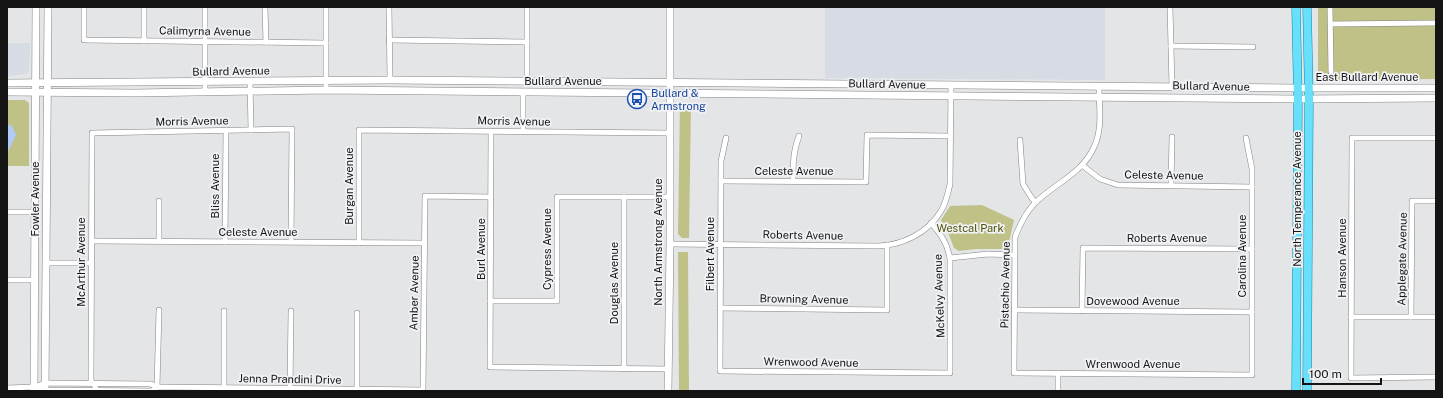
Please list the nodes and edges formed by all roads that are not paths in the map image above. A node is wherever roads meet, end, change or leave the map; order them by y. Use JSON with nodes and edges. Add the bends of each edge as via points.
{"nodes":[{"id":1,"x":36,"y":7,"type":"edge"},
{"id":2,"x":48,"y":7,"type":"edge"},
{"id":3,"x":84,"y":7,"type":"edge"},
{"id":4,"x":144,"y":7,"type":"edge"},
{"id":5,"x":205,"y":7,"type":"edge"},
{"id":6,"x":266,"y":7,"type":"edge"},
{"id":7,"x":326,"y":7,"type":"edge"},
{"id":8,"x":389,"y":7,"type":"edge"},
{"id":9,"x":527,"y":7,"type":"edge"},
{"id":10,"x":670,"y":7,"type":"edge"},
{"id":11,"x":1170,"y":7,"type":"edge"},
{"id":12,"x":1296,"y":7,"type":"edge"},
{"id":13,"x":1307,"y":7,"type":"edge"},
{"id":14,"x":1330,"y":7,"type":"edge"},
{"id":15,"x":1436,"y":23,"type":"edge"},
{"id":16,"x":1331,"y":24,"type":"junction"},
{"id":17,"x":389,"y":40,"type":"junction"},
{"id":18,"x":144,"y":41,"type":"junction"},
{"id":19,"x":205,"y":41,"type":"junction"},
{"id":20,"x":266,"y":42,"type":"junction"},
{"id":21,"x":527,"y":42,"type":"junction"},
{"id":22,"x":326,"y":43,"type":"junction"},
{"id":23,"x":1171,"y":46,"type":"junction"},
{"id":24,"x":1253,"y":47,"type":"dead end"},
{"id":25,"x":1331,"y":72,"type":"dead end"},
{"id":26,"x":326,"y":80,"type":"junction"},
{"id":27,"x":390,"y":80,"type":"junction"},
{"id":28,"x":250,"y":81,"type":"junction"},
{"id":29,"x":205,"y":82,"type":"junction"},
{"id":30,"x":528,"y":82,"type":"junction"},
{"id":31,"x":7,"y":83,"type":"edge"},
{"id":32,"x":35,"y":83,"type":"junction"},
{"id":33,"x":46,"y":83,"type":"junction"},
{"id":34,"x":670,"y":83,"type":"junction"},
{"id":35,"x":951,"y":86,"type":"junction"},
{"id":36,"x":1099,"y":87,"type":"junction"},
{"id":37,"x":1172,"y":87,"type":"junction"},
{"id":38,"x":1298,"y":88,"type":"junction"},
{"id":39,"x":1308,"y":88,"type":"junction"},
{"id":40,"x":1436,"y":88,"type":"edge"},
{"id":41,"x":326,"y":90,"type":"junction"},
{"id":42,"x":205,"y":91,"type":"junction"},
{"id":43,"x":250,"y":91,"type":"junction"},
{"id":44,"x":476,"y":91,"type":"junction"},
{"id":45,"x":7,"y":92,"type":"edge"},
{"id":46,"x":35,"y":92,"type":"junction"},
{"id":47,"x":46,"y":92,"type":"junction"},
{"id":48,"x":523,"y":92,"type":"junction"},
{"id":49,"x":670,"y":93,"type":"junction"},
{"id":50,"x":951,"y":95,"type":"junction"},
{"id":51,"x":1099,"y":96,"type":"junction"},
{"id":52,"x":1138,"y":96,"type":"junction"},
{"id":53,"x":1308,"y":98,"type":"junction"},
{"id":54,"x":1436,"y":98,"type":"edge"},
{"id":55,"x":1298,"y":99,"type":"junction"},
{"id":56,"x":226,"y":130,"type":"junction"},
{"id":57,"x":251,"y":130,"type":"junction"},
{"id":58,"x":359,"y":130,"type":"joint"},
{"id":59,"x":491,"y":130,"type":"junction"},
{"id":60,"x":524,"y":131,"type":"junction"},
{"id":61,"x":92,"y":132,"type":"joint"},
{"id":62,"x":669,"y":133,"type":"junction"},
{"id":63,"x":799,"y":136,"type":"dead end"},
{"id":64,"x":950,"y":136,"type":"junction"},
{"id":65,"x":1172,"y":137,"type":"dead end"},
{"id":66,"x":726,"y":138,"type":"dead end"},
{"id":67,"x":1246,"y":138,"type":"dead end"},
{"id":68,"x":1436,"y":138,"type":"edge"},
{"id":69,"x":1020,"y":140,"type":"dead end"},
{"id":70,"x":1082,"y":165,"type":"junction"},
{"id":71,"x":721,"y":181,"type":"junction"},
{"id":72,"x":793,"y":181,"type":"junction"},
{"id":73,"x":1171,"y":185,"type":"junction"},
{"id":74,"x":1252,"y":187,"type":"junction"},
{"id":75,"x":491,"y":196,"type":"junction"},
{"id":76,"x":624,"y":197,"type":"junction"},
{"id":77,"x":670,"y":198,"type":"junction"},
{"id":78,"x":159,"y":201,"type":"dead end"},
{"id":79,"x":1436,"y":201,"type":"edge"},
{"id":80,"x":1035,"y":202,"type":"junction"},
{"id":81,"x":7,"y":212,"type":"edge"},
{"id":82,"x":35,"y":212,"type":"junction"},
{"id":83,"x":931,"y":223,"type":"junction"},
{"id":84,"x":92,"y":241,"type":"junction"},
{"id":85,"x":159,"y":241,"type":"junction"},
{"id":86,"x":225,"y":242,"type":"junction"},
{"id":87,"x":291,"y":242,"type":"junction"},
{"id":88,"x":359,"y":243,"type":"junction"},
{"id":89,"x":424,"y":244,"type":"junction"},
{"id":90,"x":670,"y":244,"type":"junction"},
{"id":91,"x":720,"y":244,"type":"junction"},
{"id":92,"x":887,"y":245,"type":"junction"},
{"id":93,"x":1252,"y":249,"type":"junction"},
{"id":94,"x":1014,"y":255,"type":"junction"},
{"id":95,"x":950,"y":258,"type":"junction"},
{"id":96,"x":46,"y":263,"type":"junction"},
{"id":97,"x":91,"y":263,"type":"junction"},
{"id":98,"x":7,"y":280,"type":"edge"},
{"id":99,"x":35,"y":280,"type":"junction"},
{"id":100,"x":490,"y":301,"type":"junction"},
{"id":101,"x":720,"y":308,"type":"junction"},
{"id":102,"x":159,"y":310,"type":"dead end"},
{"id":103,"x":1014,"y":310,"type":"junction"},
{"id":104,"x":224,"y":311,"type":"dead end"},
{"id":105,"x":291,"y":311,"type":"dead end"},
{"id":106,"x":1082,"y":311,"type":"junction"},
{"id":107,"x":358,"y":312,"type":"dead end"},
{"id":108,"x":1252,"y":312,"type":"junction"},
{"id":109,"x":1351,"y":317,"type":"junction"},
{"id":110,"x":1411,"y":317,"type":"junction"},
{"id":111,"x":1436,"y":317,"type":"edge"},
{"id":112,"x":624,"y":369,"type":"junction"},
{"id":113,"x":668,"y":369,"type":"junction"},
{"id":114,"x":720,"y":371,"type":"joint"},
{"id":115,"x":950,"y":373,"type":"joint"},
{"id":116,"x":1014,"y":373,"type":"joint"},
{"id":117,"x":1058,"y":373,"type":"junction"},
{"id":118,"x":1252,"y":375,"type":"joint"},
{"id":119,"x":1436,"y":377,"type":"edge"},
{"id":120,"x":92,"y":383,"type":"junction"},
{"id":121,"x":7,"y":388,"type":"edge"},
{"id":122,"x":45,"y":388,"type":"edge"},
{"id":123,"x":157,"y":388,"type":"junction"},
{"id":124,"x":224,"y":388,"type":"junction"},
{"id":125,"x":34,"y":389,"type":"edge"},
{"id":126,"x":290,"y":389,"type":"junction"},
{"id":127,"x":97,"y":390,"type":"junction"},
{"id":128,"x":357,"y":390,"type":"junction"},
{"id":129,"x":423,"y":390,"type":"edge"},
{"id":130,"x":668,"y":391,"type":"edge"},
{"id":131,"x":1058,"y":391,"type":"edge"},
{"id":132,"x":1296,"y":391,"type":"edge"},
{"id":133,"x":1307,"y":391,"type":"edge"}],
"edges":[{"from":1,"to":32,"type":"main road","name":"Fowler Avenue"},
{"from":2,"to":33,"type":"main road","name":"Fowler Avenue"},
{"from":3,"to":18,"type":"street","name":"Calimyrna Avenue","via":[[84,40]]},
{"from":4,"to":18,"type":"street"},
{"from":5,"to":19,"type":"street"},
{"from":6,"to":20,"type":"street"},
{"from":7,"to":22,"type":"street"},
{"from":8,"to":17,"type":"street"},
{"from":9,"to":21,"type":"street"},
{"from":10,"to":34,"type":"main road","name":"North Armstrong Avenue"},
{"from":11,"to":23,"type":"street"},
{"from":12,"to":38,"type":"main road","name":"North Temperance Avenue"},
{"from":13,"to":39,"type":"main road","name":"North Temperance Avenue"},
{"from":14,"to":16,"type":"street"},
{"from":15,"to":16,"type":"street"},
{"from":16,"to":25,"type":"street"},
{"from":17,"to":21,"type":"street"},
{"from":17,"to":27,"type":"street"},
{"from":18,"to":19,"type":"street","name":"Calimyrna Avenue"},
{"from":19,"to":20,"type":"street","name":"Calimyrna Avenue"},
{"from":19,"to":29,"type":"street"},
{"from":20,"to":22,"type":"street","name":"Calimyrna Avenue"},
{"from":21,"to":30,"type":"street"},
{"from":22,"to":26,"type":"street"},
{"from":23,"to":24,"type":"street"},
{"from":23,"to":37,"type":"street"},
{"from":26,"to":27,"type":"main road","name":"Bullard Avenue"},
{"from":26,"to":28,"type":"main road","name":"Bullard Avenue"},
{"from":26,"to":41,"type":"street"},
{"from":27,"to":30,"type":"main road","name":"Bullard Avenue"},
{"from":28,"to":29,"type":"main road","name":"Bullard Avenue"},
{"from":28,"to":43,"type":"street"},
{"from":29,"to":33,"type":"main road","name":"Bullard Avenue"},
{"from":29,"to":42,"type":"street"},
{"from":30,"to":34,"type":"main road","name":"Bullard Avenue"},
{"from":30,"to":44,"type":"main road","name":"Bullard Avenue","via":[[521,86]]},
{"from":31,"to":32,"type":"main road","name":"Bullard Avenue"},
{"from":32,"to":33,"type":"main road","name":"Bullard Avenue"},
{"from":32,"to":46,"type":"main road","name":"Fowler Avenue"},
{"from":33,"to":47,"type":"main road","name":"Fowler Avenue"},
{"from":34,"to":35,"type":"main road","name":"Bullard Avenue"},
{"from":34,"to":49,"type":"main road","name":"North Armstrong Avenue"},
{"from":35,"to":36,"type":"main road","name":"Bullard Avenue"},
{"from":35,"to":50,"type":"street"},
{"from":36,"to":37,"type":"main road","name":"Bullard Avenue"},
{"from":36,"to":51,"type":"street","name":"Pistachio Avenue"},
{"from":37,"to":38,"type":"main road","name":"Bullard Avenue"},
{"from":37,"to":52,"type":"main road","via":[[1169,91],[1148,92]]},
{"from":38,"to":39,"type":"main road","name":"East Bullard Avenue"},
{"from":38,"to":55,"type":"main road","name":"North Temperance Avenue"},
{"from":39,"to":40,"type":"main road","name":"East Bullard Avenue"},
{"from":39,"to":53,"type":"main road","name":"North Temperance Avenue"},
{"from":41,"to":43,"type":"main road","name":"Bullard Avenue"},
{"from":41,"to":44,"type":"main road","name":"Bullard Avenue"},
{"from":42,"to":43,"type":"main road","name":"Bullard Avenue"},
{"from":42,"to":47,"type":"main road","name":"Bullard Avenue"},
{"from":43,"to":57,"type":"street"},
{"from":44,"to":48,"type":"main road","name":"Bullard Avenue"},
{"from":45,"to":46,"type":"main road","name":"Bullard Avenue"},
{"from":46,"to":47,"type":"main road","name":"Bullard Avenue"},
{"from":46,"to":82,"type":"main road","name":"Fowler Avenue"},
{"from":47,"to":96,"type":"main road","name":"Fowler Avenue"},
{"from":48,"to":49,"type":"main road","name":"Bullard Avenue"},
{"from":48,"to":60,"type":"street"},
{"from":49,"to":50,"type":"main road","name":"Bullard Avenue"},
{"from":49,"to":62,"type":"main road","name":"North Armstrong Avenue"},
{"from":50,"to":51,"type":"main road","name":"Bullard Avenue"},
{"from":50,"to":64,"type":"street"},
{"from":51,"to":52,"type":"main road","name":"Bullard Avenue"},
{"from":51,"to":70,"type":"street","name":"Pistachio Avenue","via":[[1098,137]]},
{"from":52,"to":55,"type":"main road","name":"Bullard Avenue"},
{"from":53,"to":54,"type":"main road","name":"East Bullard Avenue"},
{"from":53,"to":55,"type":"main road","name":"East Bullard Avenue"},
{"from":53,"to":133,"type":"main road","name":"North Temperance Avenue"},
{"from":55,"to":132,"type":"main road","name":"North Temperance Avenue"},
{"from":56,"to":57,"type":"street","name":"Morris Avenue"},
{"from":56,"to":61,"type":"street","name":"Morris Avenue"},
{"from":56,"to":86,"type":"street","name":"Bliss Avenue"},
{"from":57,"to":87,"type":"street","name":"Morris Avenue","via":[[292,129]]},
{"from":58,"to":59,"type":"street","name":"Morris Avenue"},
{"from":58,"to":88,"type":"street","name":"Burgan Avenue"},
{"from":59,"to":60,"type":"street","name":"Morris Avenue"},
{"from":59,"to":75,"type":"street","name":"Burl Avenue"},
{"from":60,"to":62,"type":"street","name":"Morris Avenue"},
{"from":61,"to":84,"type":"street","name":"McArthur Avenue"},
{"from":62,"to":77,"type":"main road","name":"North Armstrong Avenue"},
{"from":63,"to":72,"type":"street","via":[[793,158]]},
{"from":64,"to":72,"type":"street","name":"Celeste Avenue","via":[[866,135],[866,182]]},
{"from":64,"to":83,"type":"street","via":[[950,184],[941,211]]},
{"from":65,"to":73,"type":"street"},
{"from":66,"to":71,"type":"street","name":"Filbert Avenue","via":[[721,161]]},
{"from":67,"to":74,"type":"street","name":"Carolina Avenue","via":[[1252,169]]},
{"from":68,"to":109,"type":"street","name":"Hanson Avenue","via":[[1352,138]]},
{"from":69,"to":80,"type":"street","via":[[1023,184]]},
{"from":70,"to":73,"type":"street","name":"Celeste Avenue","via":[[1092,174],[1110,183]]},
{"from":70,"to":80,"type":"street","name":"Pistachio Avenue"},
{"from":71,"to":72,"type":"street","name":"Celeste Avenue"},
{"from":71,"to":91,"type":"street","name":"Filbert Avenue"},
{"from":73,"to":74,"type":"street","name":"Celeste Avenue"},
{"from":74,"to":93,"type":"street","name":"Carolina Avenue"},
{"from":75,"to":89,"type":"street","name":"Amber Avenue","via":[[425,196]]},
{"from":75,"to":100,"type":"street","name":"Burl Avenue"},
{"from":76,"to":77,"type":"street"},
{"from":76,"to":100,"type":"street","name":"Cypress Avenue","via":[[557,196],[557,301]]},
{"from":76,"to":112,"type":"street","name":"Douglas Avenue"},
{"from":77,"to":90,"type":"main road","name":"North Armstrong Avenue"},
{"from":78,"to":85,"type":"street"},
{"from":79,"to":110,"type":"street","name":"Applegate Avenue","via":[[1412,201]]},
{"from":80,"to":94,"type":"street","name":"Pistachio Avenue","via":[[1020,224],[1015,237]]},
{"from":81,"to":82,"type":"street"},
{"from":82,"to":99,"type":"main road","name":"Fowler Avenue"},
{"from":83,"to":92,"type":"street","name":"Roberts Avenue","via":[[911,238]]},
{"from":83,"to":95,"type":"street","name":"McKelvy Avenue","via":[[947,245]]},
{"from":84,"to":85,"type":"street","name":"Celeste Avenue"},
{"from":84,"to":97,"type":"street","name":"McArthur Avenue"},
{"from":85,"to":86,"type":"street","name":"Celeste Avenue"},
{"from":86,"to":87,"type":"street","name":"Celeste Avenue"},
{"from":87,"to":88,"type":"street","name":"Celeste Avenue"},
{"from":88,"to":89,"type":"street","name":"Celeste Avenue"},
{"from":89,"to":129,"type":"street","name":"Amber Avenue"},
{"from":90,"to":91,"type":"street","name":"Roberts Avenue"},
{"from":90,"to":113,"type":"main road","name":"North Armstrong Avenue"},
{"from":91,"to":92,"type":"street","name":"Roberts Avenue"},
{"from":91,"to":101,"type":"street","name":"Filbert Avenue"},
{"from":92,"to":101,"type":"street","name":"Browning Avenue","via":[[887,310]]},
{"from":93,"to":106,"type":"street","name":"Roberts Avenue","via":[[1083,248]]},
{"from":93,"to":108,"type":"street","name":"Carolina Avenue"},
{"from":94,"to":95,"type":"street","via":[[988,254]]},
{"from":94,"to":103,"type":"street","name":"Pistachio Avenue"},
{"from":95,"to":115,"type":"street","name":"McKelvy Avenue"},
{"from":96,"to":97,"type":"street"},
{"from":96,"to":122,"type":"main road","name":"Fowler Avenue"},
{"from":97,"to":120,"type":"street","name":"McArthur Avenue"},
{"from":98,"to":99,"type":"street"},
{"from":99,"to":125,"type":"main road","name":"Fowler Avenue"},
{"from":100,"to":112,"type":"street","name":"Burl Avenue","via":[[490,367]]},
{"from":101,"to":114,"type":"street","name":"Filbert Avenue"},
{"from":102,"to":123,"type":"street"},
{"from":103,"to":106,"type":"street","name":"Dovewood Avenue"},
{"from":103,"to":116,"type":"street","name":"Pistachio Avenue"},
{"from":104,"to":124,"type":"street"},
{"from":105,"to":126,"type":"street"},
{"from":106,"to":108,"type":"street","name":"Dovewood Avenue"},
{"from":107,"to":128,"type":"street"},
{"from":108,"to":118,"type":"street","name":"Carolina Avenue"},
{"from":109,"to":110,"type":"street"},
{"from":109,"to":119,"type":"street","name":"Hanson Avenue","via":[[1351,378]]},
{"from":110,"to":111,"type":"street"},
{"from":112,"to":113,"type":"street"},
{"from":113,"to":130,"type":"main road","name":"North Armstrong Avenue"},
{"from":114,"to":115,"type":"street","name":"Wrenwood Avenue"},
{"from":116,"to":117,"type":"street","name":"Wrenwood Avenue"},
{"from":117,"to":118,"type":"street","name":"Wrenwood Avenue"},
{"from":117,"to":131,"type":"street"},
{"from":120,"to":122,"type":"street","name":"Jenna Prandini Drive"},
{"from":120,"to":123,"type":"street","name":"Jenna Prandini Drive","via":[[151,384]]},
{"from":120,"to":127,"type":"street"},
{"from":121,"to":125,"type":"street"},
{"from":122,"to":125,"type":"street"},
{"from":122,"to":127,"type":"street","name":"Jenna Prandini Drive"},
{"from":123,"to":124,"type":"street","name":"Jenna Prandini Drive"},
{"from":123,"to":127,"type":"street","name":"Jenna Prandini Drive"},
{"from":124,"to":126,"type":"street","name":"Jenna Prandini Drive"},
{"from":126,"to":128,"type":"street","name":"Jenna Prandini Drive"},
{"from":128,"to":129,"type":"street","name":"Jenna Prandini Drive"}]}
